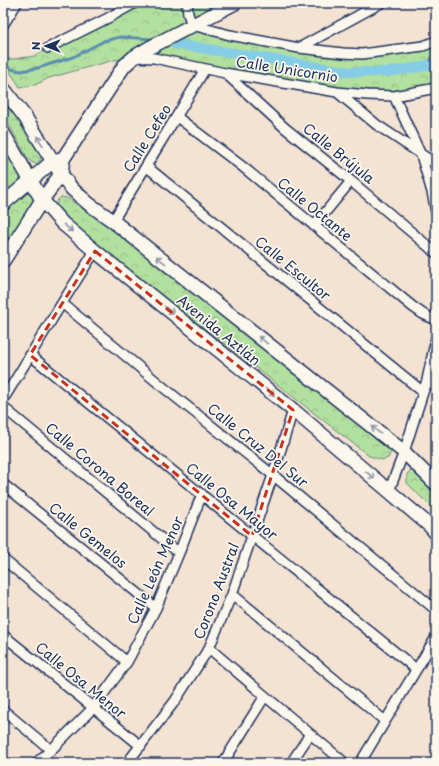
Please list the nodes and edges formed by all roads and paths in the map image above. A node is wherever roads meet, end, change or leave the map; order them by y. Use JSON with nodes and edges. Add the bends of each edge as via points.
{"nodes":[{"id":1,"x":17,"y":3,"type":"edge"},
{"id":2,"x":135,"y":3,"type":"edge"},
{"id":3,"x":187,"y":3,"type":"edge"},
{"id":4,"x":235,"y":3,"type":"edge"},
{"id":5,"x":381,"y":3,"type":"edge"},
{"id":6,"x":3,"y":25,"type":"edge"},
{"id":7,"x":192,"y":25,"type":"junction"},
{"id":8,"x":436,"y":41,"type":"edge"},
{"id":9,"x":48,"y":48,"type":"dead end"},
{"id":10,"x":299,"y":48,"type":"junction"},
{"id":11,"x":134,"y":57,"type":"junction"},
{"id":12,"x":205,"y":69,"type":"junction"},
{"id":13,"x":225,"y":73,"type":"junction"},
{"id":14,"x":3,"y":88,"type":"edge"},
{"id":15,"x":436,"y":88,"type":"edge"},
{"id":16,"x":336,"y":92,"type":"junction"},
{"id":17,"x":394,"y":96,"type":"junction"},
{"id":18,"x":177,"y":117,"type":"junction"},
{"id":19,"x":3,"y":133,"type":"edge"},
{"id":20,"x":421,"y":155,"type":"junction"},
{"id":21,"x":58,"y":160,"type":"junction"},
{"id":22,"x":436,"y":164,"type":"edge"},
{"id":23,"x":146,"y":166,"type":"junction"},
{"id":24,"x":61,"y":174,"type":"junction"},
{"id":25,"x":30,"y":180,"type":"junction"},
{"id":26,"x":351,"y":181,"type":"junction"},
{"id":27,"x":42,"y":200,"type":"junction"},
{"id":28,"x":3,"y":204,"type":"edge"},
{"id":29,"x":436,"y":212,"type":"edge"},
{"id":30,"x":113,"y":221,"type":"junction"},
{"id":31,"x":314,"y":226,"type":"junction"},
{"id":32,"x":95,"y":251,"type":"junction"},
{"id":33,"x":436,"y":253,"type":"edge"},
{"id":34,"x":3,"y":261,"type":"edge"},
{"id":35,"x":62,"y":303,"type":"junction"},
{"id":36,"x":436,"y":320,"type":"edge"},
{"id":37,"x":436,"y":338,"type":"edge"},
{"id":38,"x":30,"y":355,"type":"junction"},
{"id":39,"x":427,"y":380,"type":"junction"},
{"id":40,"x":436,"y":387,"type":"edge"},
{"id":41,"x":423,"y":392,"type":"junction"},
{"id":42,"x":3,"y":400,"type":"edge"},
{"id":43,"x":3,"y":407,"type":"edge"},
{"id":44,"x":292,"y":410,"type":"junction"},
{"id":45,"x":404,"y":452,"type":"junction"},
{"id":46,"x":273,"y":475,"type":"junction"},
{"id":47,"x":3,"y":484,"type":"edge"},
{"id":48,"x":436,"y":484,"type":"edge"},
{"id":49,"x":389,"y":491,"type":"junction"},
{"id":50,"x":202,"y":494,"type":"junction"},
{"id":51,"x":436,"y":533,"type":"edge"},
{"id":52,"x":252,"y":536,"type":"junction"},
{"id":53,"x":179,"y":553,"type":"junction"},
{"id":54,"x":3,"y":559,"type":"edge"},
{"id":55,"x":232,"y":594,"type":"junction"},
{"id":56,"x":156,"y":608,"type":"junction"},
{"id":57,"x":436,"y":610,"type":"edge"},
{"id":58,"x":3,"y":635,"type":"edge"},
{"id":59,"x":436,"y":636,"type":"edge"},
{"id":60,"x":209,"y":648,"type":"junction"},
{"id":61,"x":126,"y":662,"type":"junction"},
{"id":62,"x":416,"y":669,"type":"junction"},
{"id":63,"x":265,"y":696,"type":"junction"},
{"id":64,"x":93,"y":708,"type":"junction"},
{"id":65,"x":3,"y":710,"type":"edge"},
{"id":66,"x":385,"y":721,"type":"junction"},
{"id":67,"x":310,"y":734,"type":"junction"},
{"id":68,"x":141,"y":746,"type":"junction"},
{"id":69,"x":51,"y":750,"type":"junction"},
{"id":70,"x":36,"y":763,"type":"edge"},
{"id":71,"x":127,"y":763,"type":"edge"},
{"id":72,"x":223,"y":763,"type":"edge"},
{"id":73,"x":291,"y":763,"type":"edge"},
{"id":74,"x":345,"y":763,"type":"edge"},
{"id":75,"x":360,"y":763,"type":"edge"}],
"edges":[{"from":1,"to":6,"type":"street"},
{"from":2,"to":9,"type":"street"},
{"from":3,"to":7,"type":"street"},
{"from":4,"to":7,"type":"main road"},
{"from":5,"to":10,"type":"street"},
{"from":7,"to":10,"type":"street","name":"Calle Unicornio"},
{"from":7,"to":11,"type":"main road"},
{"from":8,"to":10,"type":"street","name":"Calle Unicornio","via":[[423,46],[362,54]]},
{"from":11,"to":12,"type":"street","name":"Calle Unicornio","via":[[154,58]]},
{"from":11,"to":21,"type":"main road","via":[[124,66]]},
{"from":12,"to":13,"type":"street","name":"Calle Unicornio"},
{"from":12,"to":18,"type":"street","name":"Calle Cefeo"},
{"from":13,"to":16,"type":"street","name":"Calle Unicornio"},
{"from":13,"to":26,"type":"street","name":"Calle Brújula","via":[[285,128]]},
{"from":21,"to":14,"type":"main road","name":"Avenida Aztlán","one_way":true},
{"from":15,"to":17,"type":"street","name":"Calle Unicornio"},
{"from":16,"to":17,"type":"street","name":"Calle Unicornio"},
{"from":16,"to":20,"type":"street","via":[[377,125]]},
{"from":17,"to":20,"type":"street"},
{"from":18,"to":23,"type":"street","name":"Calle Cefeo"},
{"from":18,"to":31,"type":"street","name":"Calle Octante"},
{"from":19,"to":25,"type":"main road","name":"Avenida Aztlán"},
{"from":20,"to":22,"type":"street"},
{"from":20,"to":29,"type":"street"},
{"from":21,"to":24,"type":"main road","name":"Avenida Aztlán"},
{"from":21,"to":25,"type":"main road"},
{"from":23,"to":30,"type":"street","name":"Calle Cefeo"},
{"from":23,"to":41,"type":"street","name":"Calle Escultor"},
{"from":24,"to":27,"type":"main road"},
{"from":24,"to":30,"type":"main road","name":"Avenida Aztlán","via":[[72,189]]},
{"from":25,"to":27,"type":"main road","name":"Avenida Aztlán"},
{"from":25,"to":28,"type":"main road"},
{"from":26,"to":31,"type":"street"},
{"from":26,"to":33,"type":"street","name":"Calle Brújula"},
{"from":27,"to":32,"type":"main road","name":"Avenida Aztlán","one_way":true,"via":[[62,223]]},
{"from":27,"to":34,"type":"main road"},
{"from":45,"to":30,"type":"main road","name":"Avenida Aztlán","one_way":true},
{"from":31,"to":36,"type":"street","name":"Calle Octante","via":[[413,307]]},
{"from":32,"to":35,"type":"street"},
{"from":32,"to":44,"type":"main road","name":"Avenida Aztlán","one_way":true},
{"from":35,"to":38,"type":"street"},
{"from":35,"to":46,"type":"street","name":"Calle Cruz Del Sur"},
{"from":37,"to":39,"type":"street"},
{"from":38,"to":42,"type":"street"},
{"from":38,"to":50,"type":"street","name":"Calle Osa Mayor"},
{"from":39,"to":40,"type":"street"},
{"from":39,"to":41,"type":"street"},
{"from":41,"to":45,"type":"street"},
{"from":43,"to":53,"type":"street","name":"Calle Corona Boreal"},
{"from":44,"to":46,"type":"street","name":"Corono Austral"},
{"from":44,"to":49,"type":"main road","name":"Avenida Aztlán","one_way":true},
{"from":45,"to":48,"type":"main road","name":"Avenida Aztlán"},
{"from":45,"to":49,"type":"street"},
{"from":46,"to":52,"type":"street","name":"Corono Austral"},
{"from":46,"to":57,"type":"street","name":"Calle Cruz Del Sur"},
{"from":47,"to":56,"type":"street","name":"Calle Gemelos"},
{"from":49,"to":51,"type":"main road","name":"Avenida Aztlán"},
{"from":50,"to":52,"type":"street","name":"Calle Osa Mayor"},
{"from":50,"to":53,"type":"street","name":"Calle León Menor"},
{"from":52,"to":55,"type":"street","name":"Corono Austral"},
{"from":52,"to":62,"type":"street","name":"Calle Osa Mayor"},
{"from":53,"to":56,"type":"street","name":"Calle León Menor"},
{"from":54,"to":61,"type":"street"},
{"from":55,"to":60,"type":"street","name":"Corono Austral"},
{"from":55,"to":66,"type":"street"},
{"from":56,"to":61,"type":"street","name":"Calle León Menor"},
{"from":58,"to":64,"type":"street","name":"Calle Osa Menor"},
{"from":59,"to":62,"type":"street"},
{"from":60,"to":63,"type":"street"},
{"from":60,"to":68,"type":"street","name":"Corono Austral","via":[[175,701]]},
{"from":61,"to":64,"type":"street","name":"Calle León Menor"},
{"from":62,"to":66,"type":"street"},
{"from":63,"to":67,"type":"street"},
{"from":63,"to":72,"type":"street"},
{"from":64,"to":68,"type":"street","name":"Calle Osa Menor"},
{"from":64,"to":69,"type":"street","name":"Calle León Menor"},
{"from":65,"to":69,"type":"street"},
{"from":66,"to":75,"type":"street"},
{"from":67,"to":73,"type":"street"},
{"from":67,"to":74,"type":"street"},
{"from":68,"to":71,"type":"street","name":"Corono Austral"},
{"from":69,"to":70,"type":"street","name":"Calle León Menor"}]}
